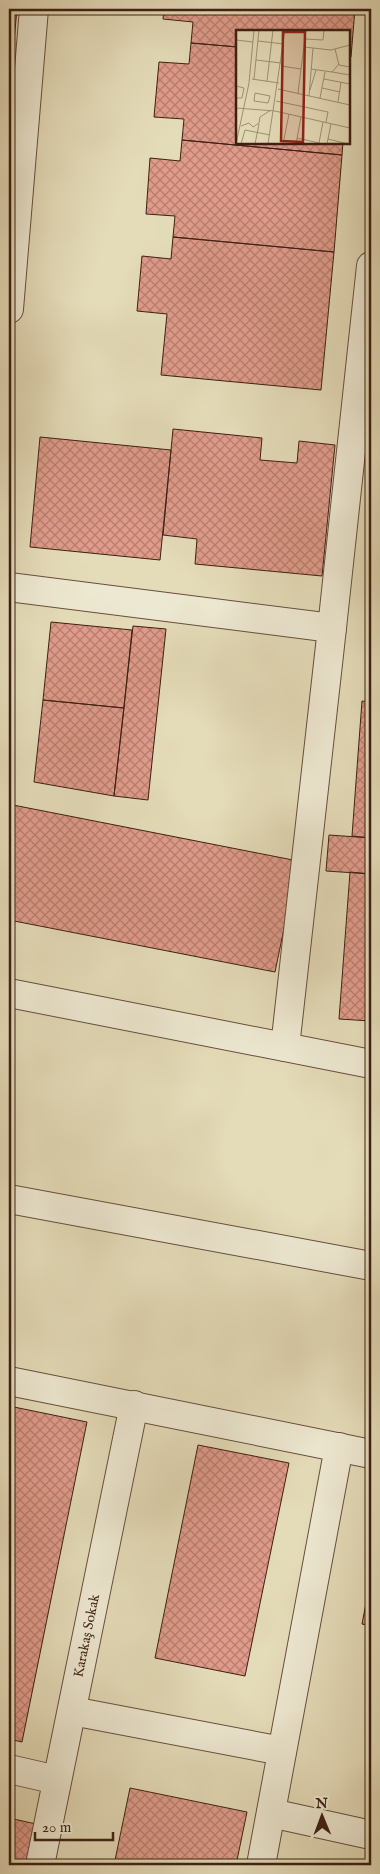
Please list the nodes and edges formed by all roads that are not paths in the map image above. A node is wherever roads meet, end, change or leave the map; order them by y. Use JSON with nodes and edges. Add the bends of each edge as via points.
{"nodes":[{"id":1,"x":34,"y":9,"type":"edge"},
{"id":2,"x":13,"y":207,"type":"edge"},
{"id":3,"x":371,"y":266,"type":"edge"},
{"id":4,"x":9,"y":309,"type":"edge"},
{"id":5,"x":9,"y":587,"type":"edge"},
{"id":6,"x":332,"y":628,"type":"junction"},
{"id":7,"x":9,"y":993,"type":"edge"},
{"id":8,"x":285,"y":1047,"type":"junction"},
{"id":9,"x":371,"y":1064,"type":"edge"},
{"id":10,"x":9,"y":1199,"type":"edge"},
{"id":11,"x":371,"y":1266,"type":"edge"},
{"id":12,"x":9,"y":1382,"type":"edge"},
{"id":13,"x":134,"y":1406,"type":"junction"},
{"id":14,"x":339,"y":1447,"type":"junction"},
{"id":15,"x":371,"y":1454,"type":"edge"},
{"id":16,"x":72,"y":1711,"type":"junction"},
{"id":17,"x":282,"y":1751,"type":"junction"},
{"id":18,"x":9,"y":1769,"type":"edge"},
{"id":19,"x":57,"y":1780,"type":"junction"},
{"id":20,"x":271,"y":1813,"type":"junction"},
{"id":21,"x":371,"y":1835,"type":"edge"},
{"id":22,"x":40,"y":1865,"type":"edge"},
{"id":23,"x":261,"y":1865,"type":"edge"}],
"edges":[{"from":1,"to":2,"type":"street"},
{"from":2,"to":4,"type":"street"},
{"from":3,"to":6,"type":"street"},
{"from":5,"to":6,"type":"street"},
{"from":6,"to":8,"type":"street"},
{"from":7,"to":8,"type":"street"},
{"from":8,"to":9,"type":"street"},
{"from":10,"to":11,"type":"street"},
{"from":12,"to":13,"type":"street"},
{"from":13,"to":14,"type":"street"},
{"from":13,"to":16,"type":"street","name":"Karakaş Sokak"},
{"from":14,"to":15,"type":"street"},
{"from":14,"to":17,"type":"street"},
{"from":16,"to":17,"type":"street"},
{"from":16,"to":19,"type":"street","name":"Karakaş Sokak"},
{"from":17,"to":20,"type":"street"},
{"from":18,"to":19,"type":"street"},
{"from":19,"to":22,"type":"street","name":"Karakaş Sokak"},
{"from":20,"to":21,"type":"street"},
{"from":20,"to":23,"type":"street"}]}
